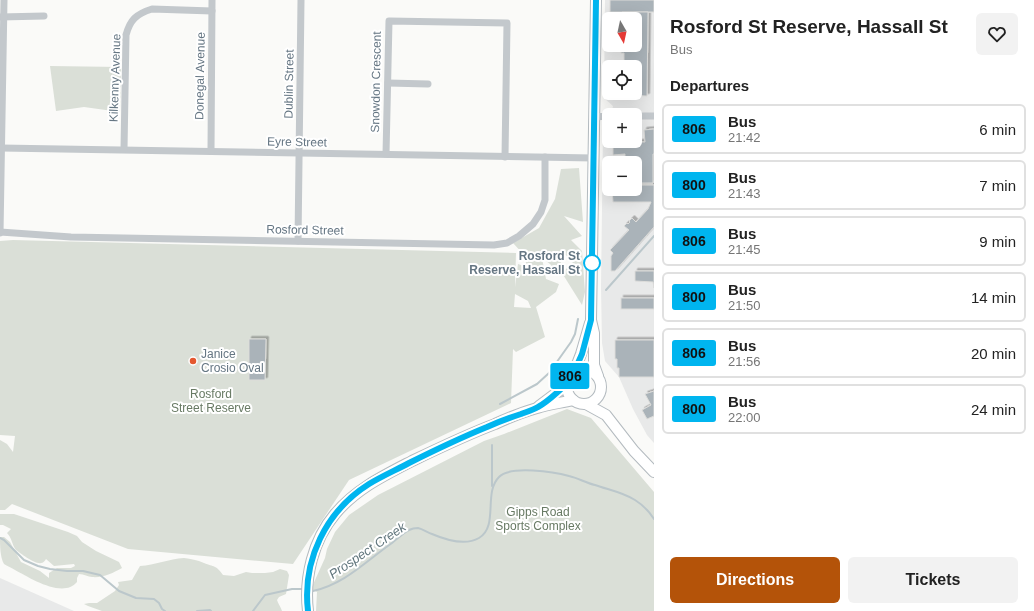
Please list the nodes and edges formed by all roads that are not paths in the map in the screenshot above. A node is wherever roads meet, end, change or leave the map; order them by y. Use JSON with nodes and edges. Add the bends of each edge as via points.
{"nodes":[{"id":1,"x":4,"y":0,"type":"edge"},
{"id":2,"x":212,"y":0,"type":"edge"},
{"id":3,"x":301,"y":0,"type":"edge"},
{"id":4,"x":596,"y":0,"type":"edge"},
{"id":5,"x":212,"y":11,"type":"junction"},
{"id":6,"x":44,"y":16,"type":"dead end"},
{"id":7,"x":2,"y":17,"type":"edge"},
{"id":8,"x":388,"y":84,"type":"junction"},
{"id":9,"x":428,"y":84,"type":"dead end"},
{"id":10,"x":602,"y":116,"type":"edge"},
{"id":11,"x":642,"y":116,"type":"edge"},
{"id":12,"x":654,"y":116,"type":"edge"},
{"id":13,"x":594,"y":117,"type":"junction"},
{"id":14,"x":1,"y":148,"type":"edge"},
{"id":15,"x":124,"y":149,"type":"junction"},
{"id":16,"x":211,"y":151,"type":"junction"},
{"id":17,"x":298,"y":152,"type":"junction"},
{"id":18,"x":386,"y":154,"type":"junction"},
{"id":19,"x":505,"y":157,"type":"junction"},
{"id":20,"x":545,"y":157,"type":"junction"},
{"id":21,"x":593,"y":158,"type":"junction"},
{"id":22,"x":0,"y":233,"type":"edge"},
{"id":23,"x":298,"y":241,"type":"junction"},
{"id":24,"x":591,"y":320,"type":"junction"},
{"id":25,"x":574,"y":372,"type":"junction"},
{"id":26,"x":598,"y":376,"type":"junction"},
{"id":27,"x":566,"y":385,"type":"junction"},
{"id":28,"x":600,"y":393,"type":"junction"},
{"id":29,"x":573,"y":400,"type":"junction"},
{"id":30,"x":586,"y":404,"type":"junction"},
{"id":31,"x":538,"y":407,"type":"junction"},
{"id":32,"x":606,"y":415,"type":"junction"},
{"id":33,"x":654,"y":472,"type":"edge"},
{"id":34,"x":307,"y":606,"type":"edge"}],
"edges":[{"from":1,"to":7,"type":"street"},
{"from":2,"to":5,"type":"street","name":"Donegal Avenue"},
{"from":3,"to":17,"type":"street","name":"Dublin Street"},
{"from":4,"to":13,"type":"main road"},
{"from":5,"to":15,"type":"street","name":"Kilkenny Avenue","via":[[152,9],[137,16],[128,27]]},
{"from":5,"to":16,"type":"street","name":"Donegal Avenue"},
{"from":6,"to":7,"type":"street"},
{"from":7,"to":14,"type":"street"},
{"from":8,"to":9,"type":"street"},
{"from":8,"to":18,"type":"street","name":"Snowdon Crescent"},
{"from":8,"to":19,"type":"street","name":"Snowdon Crescent","via":[[388,21],[507,23]]},
{"from":10,"to":13,"type":"street"},
{"from":11,"to":12,"type":"street"},
{"from":13,"to":21,"type":"main road"},
{"from":14,"to":15,"type":"street","name":"Eyre Street"},
{"from":14,"to":22,"type":"street"},
{"from":15,"to":16,"type":"street","name":"Eyre Street"},
{"from":16,"to":17,"type":"street","name":"Eyre Street"},
{"from":17,"to":18,"type":"street","name":"Eyre Street"},
{"from":17,"to":23,"type":"street","name":"Dublin Street"},
{"from":18,"to":19,"type":"street","name":"Eyre Street"},
{"from":19,"to":20,"type":"street","name":"Eyre Street"},
{"from":20,"to":21,"type":"street","name":"Eyre Street"},
{"from":20,"to":23,"type":"street","name":"Rosford Street","via":[[545,200],[541,212],[529,228],[507,243],[494,245]]},
{"from":21,"to":24,"type":"main road"},
{"from":22,"to":23,"type":"street","name":"Rosford Street","via":[[71,237]]},
{"from":24,"to":25,"type":"main road","via":[[582,354]]},
{"from":24,"to":26,"type":"main road","via":[[594,333],[594,365]]},
{"from":25,"to":26,"type":"main road","via":[[586,369]]},
{"from":25,"to":27,"type":"main road"},
{"from":26,"to":28,"type":"main road","via":[[601,382]]},
{"from":27,"to":29,"type":"main road"},
{"from":27,"to":31,"type":"main road"},
{"from":28,"to":30,"type":"main road","via":[[595,400]]},
{"from":28,"to":32,"type":"main road"},
{"from":29,"to":30,"type":"main road"},
{"from":29,"to":31,"type":"main road"},
{"from":30,"to":32,"type":"main road"},
{"from":31,"to":34,"type":"main road","via":[[438,448],[359,491],[326,526],[315,548],[308,579]]},
{"from":32,"to":33,"type":"main road"}]}
